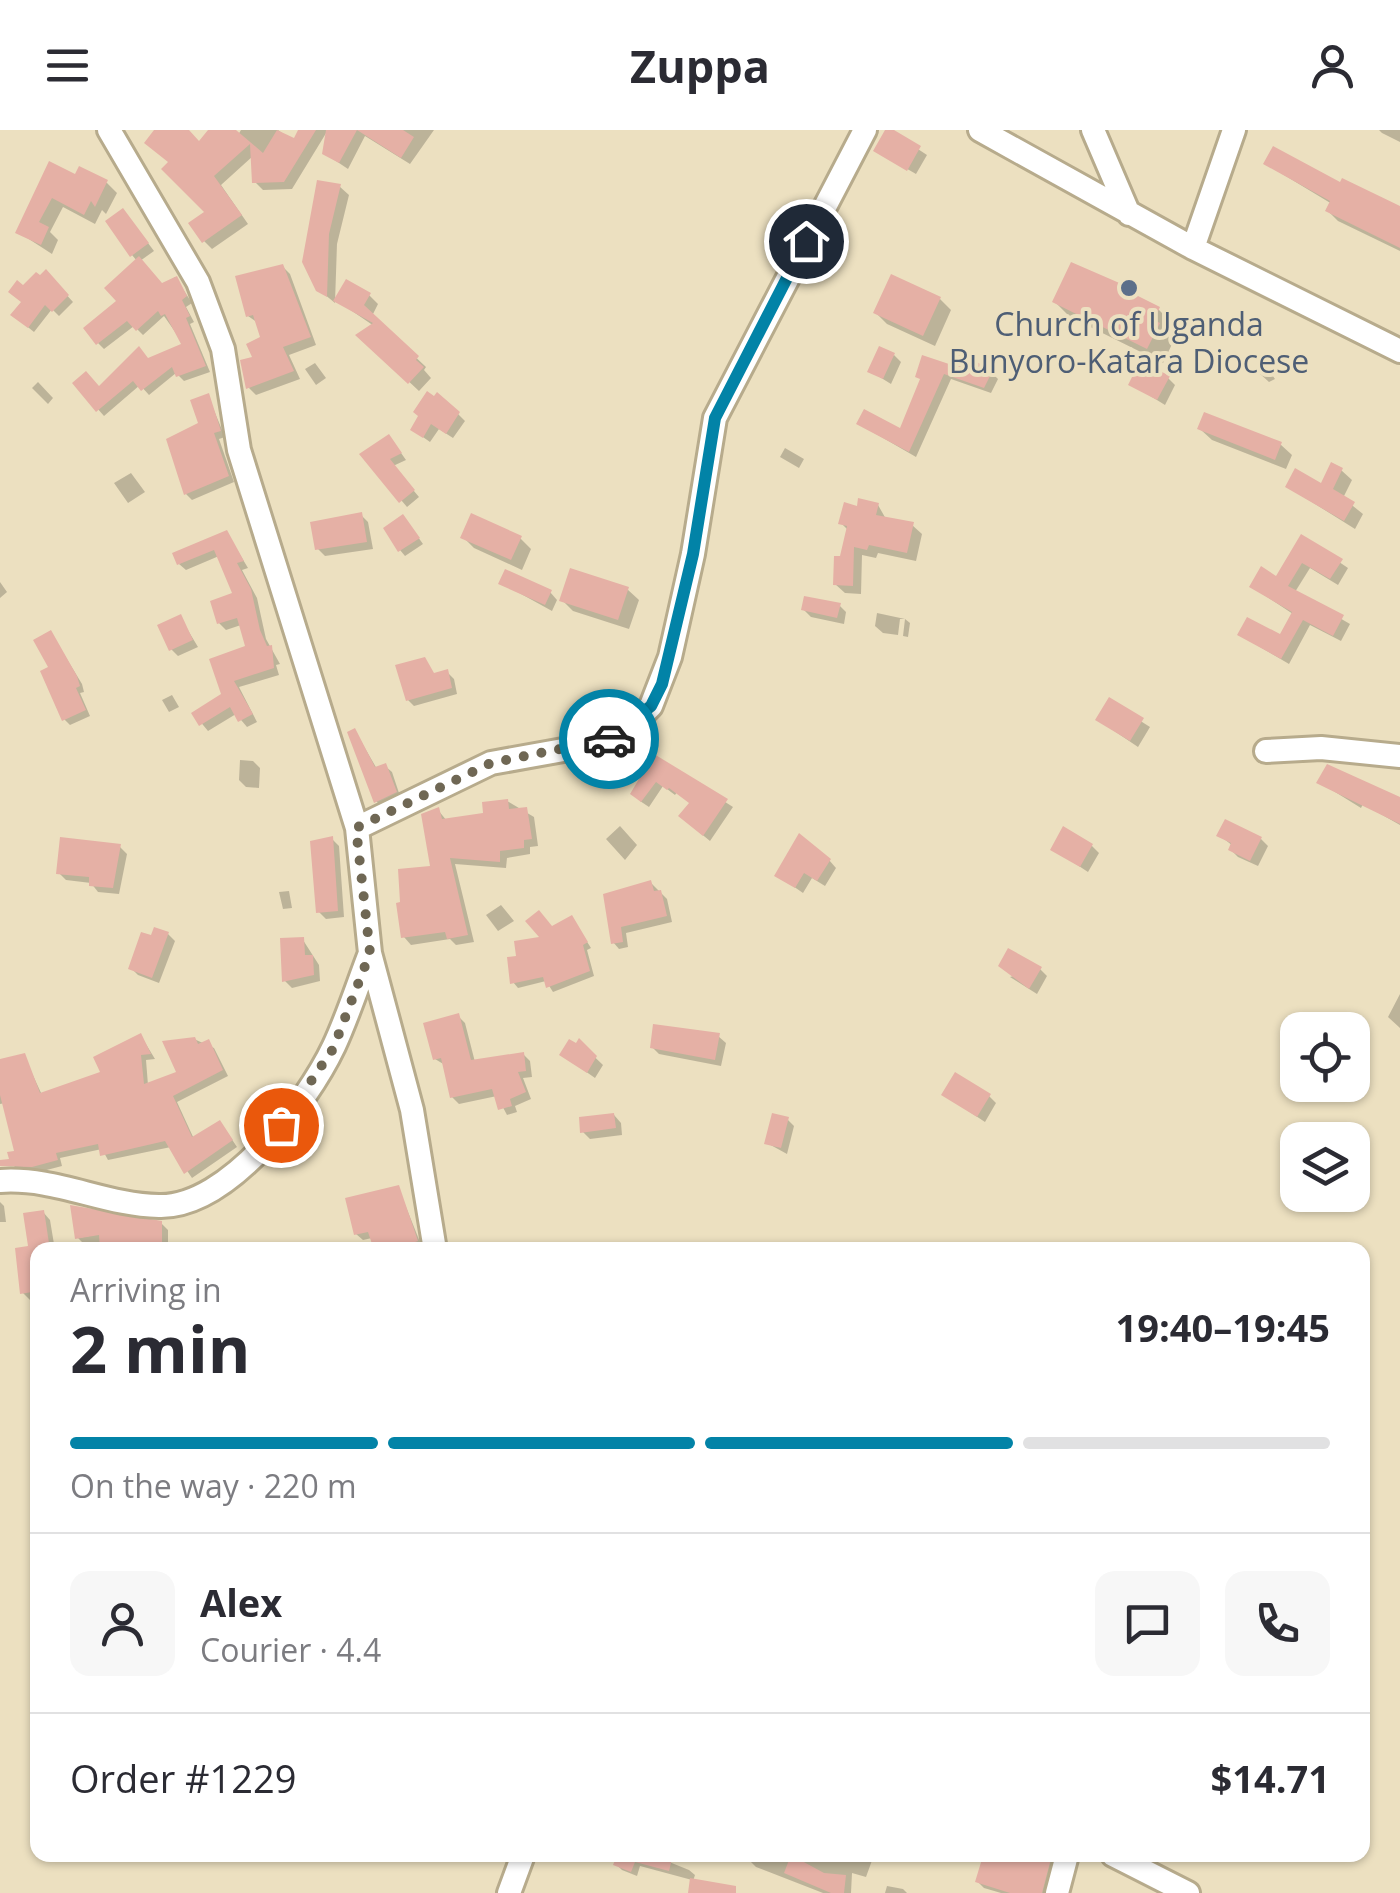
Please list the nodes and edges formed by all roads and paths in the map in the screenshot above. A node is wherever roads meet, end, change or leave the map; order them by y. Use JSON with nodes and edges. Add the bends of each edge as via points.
{"nodes":[{"id":1,"x":109,"y":130,"type":"edge"},
{"id":2,"x":864,"y":130,"type":"edge"},
{"id":3,"x":980,"y":130,"type":"edge"},
{"id":4,"x":1093,"y":130,"type":"edge"},
{"id":5,"x":1234,"y":130,"type":"edge"},
{"id":6,"x":1130,"y":214,"type":"junction"},
{"id":7,"x":1193,"y":248,"type":"junction"},
{"id":8,"x":1400,"y":351,"type":"edge"},
{"id":9,"x":1266,"y":750,"type":"dead end"},
{"id":10,"x":1400,"y":756,"type":"edge"},
{"id":11,"x":356,"y":828,"type":"junction"},
{"id":12,"x":370,"y":953,"type":"junction"},
{"id":13,"x":0,"y":1181,"type":"edge"},
{"id":14,"x":434,"y":1242,"type":"edge"},
{"id":15,"x":520,"y":1862,"type":"edge"},
{"id":16,"x":1065,"y":1862,"type":"edge"},
{"id":17,"x":1128,"y":1862,"type":"edge"},
{"id":18,"x":509,"y":1893,"type":"edge"},
{"id":19,"x":1058,"y":1893,"type":"edge"},
{"id":20,"x":1188,"y":1893,"type":"edge"}],
"edges":[{"from":1,"to":11,"type":"street","via":[[198,282],[223,349],[239,450]]},
{"from":2,"to":11,"type":"street","via":[[715,418],[674,640],[651,706],[602,743],[491,763]]},
{"from":3,"to":6,"type":"street"},
{"from":4,"to":6,"type":"street"},
{"from":5,"to":7,"type":"street"},
{"from":6,"to":7,"type":"street"},
{"from":7,"to":8,"type":"street"},
{"from":9,"to":10,"type":"street"},
{"from":11,"to":12,"type":"street"},
{"from":12,"to":13,"type":"street","via":[[333,1049],[281,1125],[222,1183],[187,1202],[158,1206],[42,1180]]},
{"from":12,"to":14,"type":"street","via":[[412,1110]]},
{"from":15,"to":18,"type":"street"},
{"from":16,"to":19,"type":"street"},
{"from":17,"to":20,"type":"street"}]}
